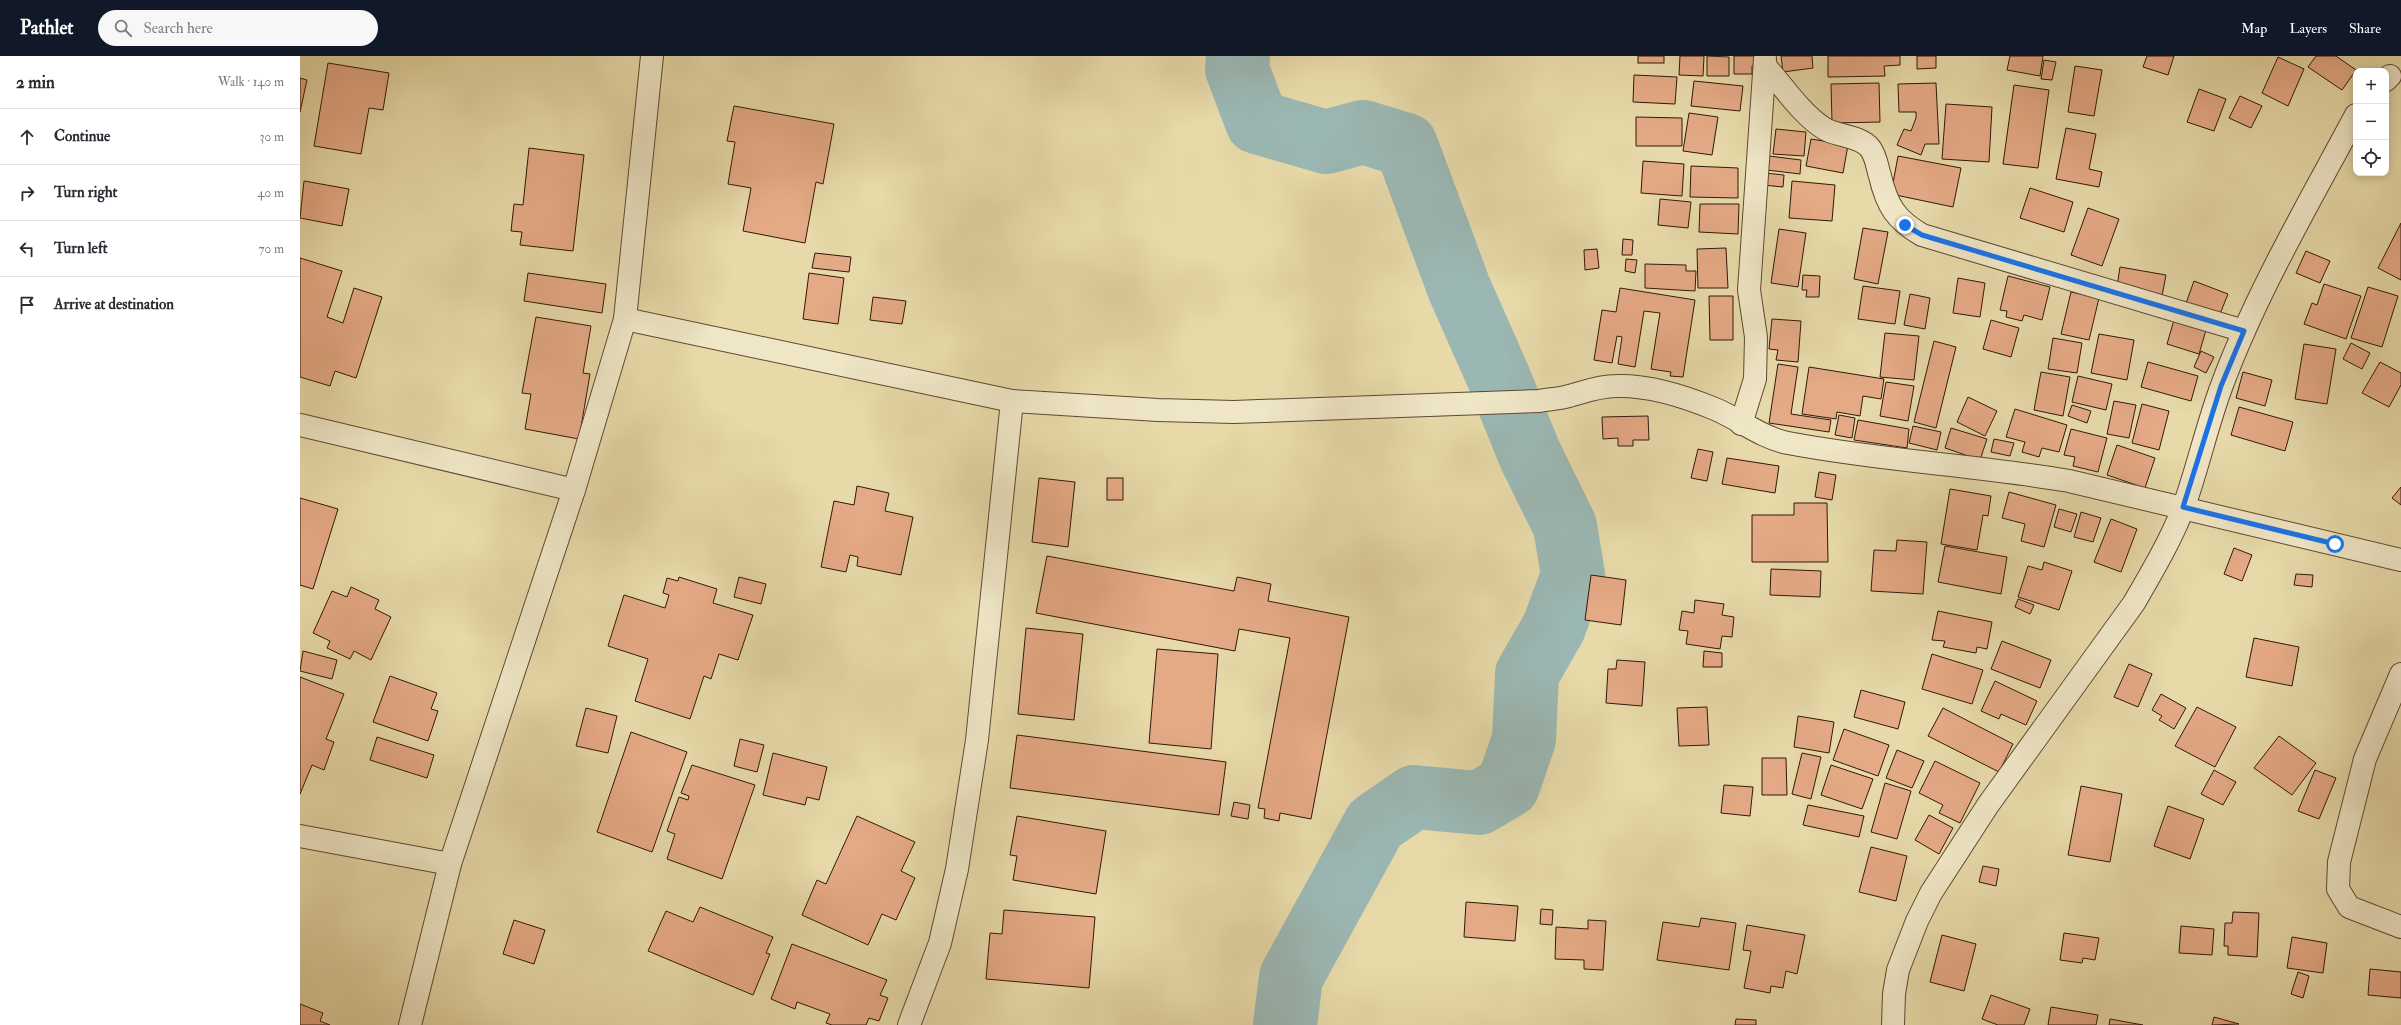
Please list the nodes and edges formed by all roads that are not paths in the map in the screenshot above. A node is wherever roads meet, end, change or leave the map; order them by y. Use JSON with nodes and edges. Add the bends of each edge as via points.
{"nodes":[{"id":1,"x":652,"y":56,"type":"edge"},
{"id":2,"x":1765,"y":62,"type":"edge"},
{"id":3,"x":2353,"y":121,"type":"edge"},
{"id":4,"x":625,"y":318,"type":"junction"},
{"id":5,"x":2244,"y":331,"type":"junction"},
{"id":6,"x":1012,"y":401,"type":"junction"},
{"id":7,"x":1741,"y":424,"type":"junction"},
{"id":8,"x":300,"y":425,"type":"edge"},
{"id":9,"x":574,"y":490,"type":"junction"},
{"id":10,"x":2183,"y":507,"type":"junction"},
{"id":11,"x":2401,"y":560,"type":"edge"},
{"id":12,"x":2401,"y":674,"type":"edge"},
{"id":13,"x":300,"y":836,"type":"edge"},
{"id":14,"x":450,"y":864,"type":"junction"},
{"id":15,"x":2401,"y":927,"type":"edge"},
{"id":16,"x":410,"y":1025,"type":"edge"},
{"id":17,"x":909,"y":1025,"type":"edge"},
{"id":18,"x":1893,"y":1025,"type":"edge"}],
"edges":[{"from":1,"to":4,"type":"street"},
{"from":2,"to":5,"type":"street","via":[[1813,120],[1825,129],[1869,146],[1876,158],[1884,195],[1892,211],[1905,225],[1922,235]]},
{"from":2,"to":7,"type":"street","via":[[1749,290],[1756,337],[1755,379]]},
{"from":3,"to":5,"type":"street"},
{"from":4,"to":6,"type":"street"},
{"from":4,"to":9,"type":"street"},
{"from":5,"to":10,"type":"street","via":[[2221,386]]},
{"from":6,"to":7,"type":"street","via":[[1158,410],[1294,411],[1539,401],[1592,389],[1623,386],[1666,392],[1716,410]]},
{"from":6,"to":17,"type":"street","via":[[977,740],[957,869],[940,942]]},
{"from":7,"to":10,"type":"street","via":[[1786,443],[1846,454],[2018,472]]},
{"from":8,"to":9,"type":"street"},
{"from":9,"to":14,"type":"street"},
{"from":10,"to":11,"type":"street"},
{"from":10,"to":18,"type":"street","via":[[2154,570],[2134,603],[1988,805],[1931,893],[1898,970]]},
{"from":12,"to":15,"type":"street","via":[[2365,759],[2339,862],[2338,890],[2349,907]]},
{"from":13,"to":14,"type":"street"},
{"from":14,"to":16,"type":"street"}]}
